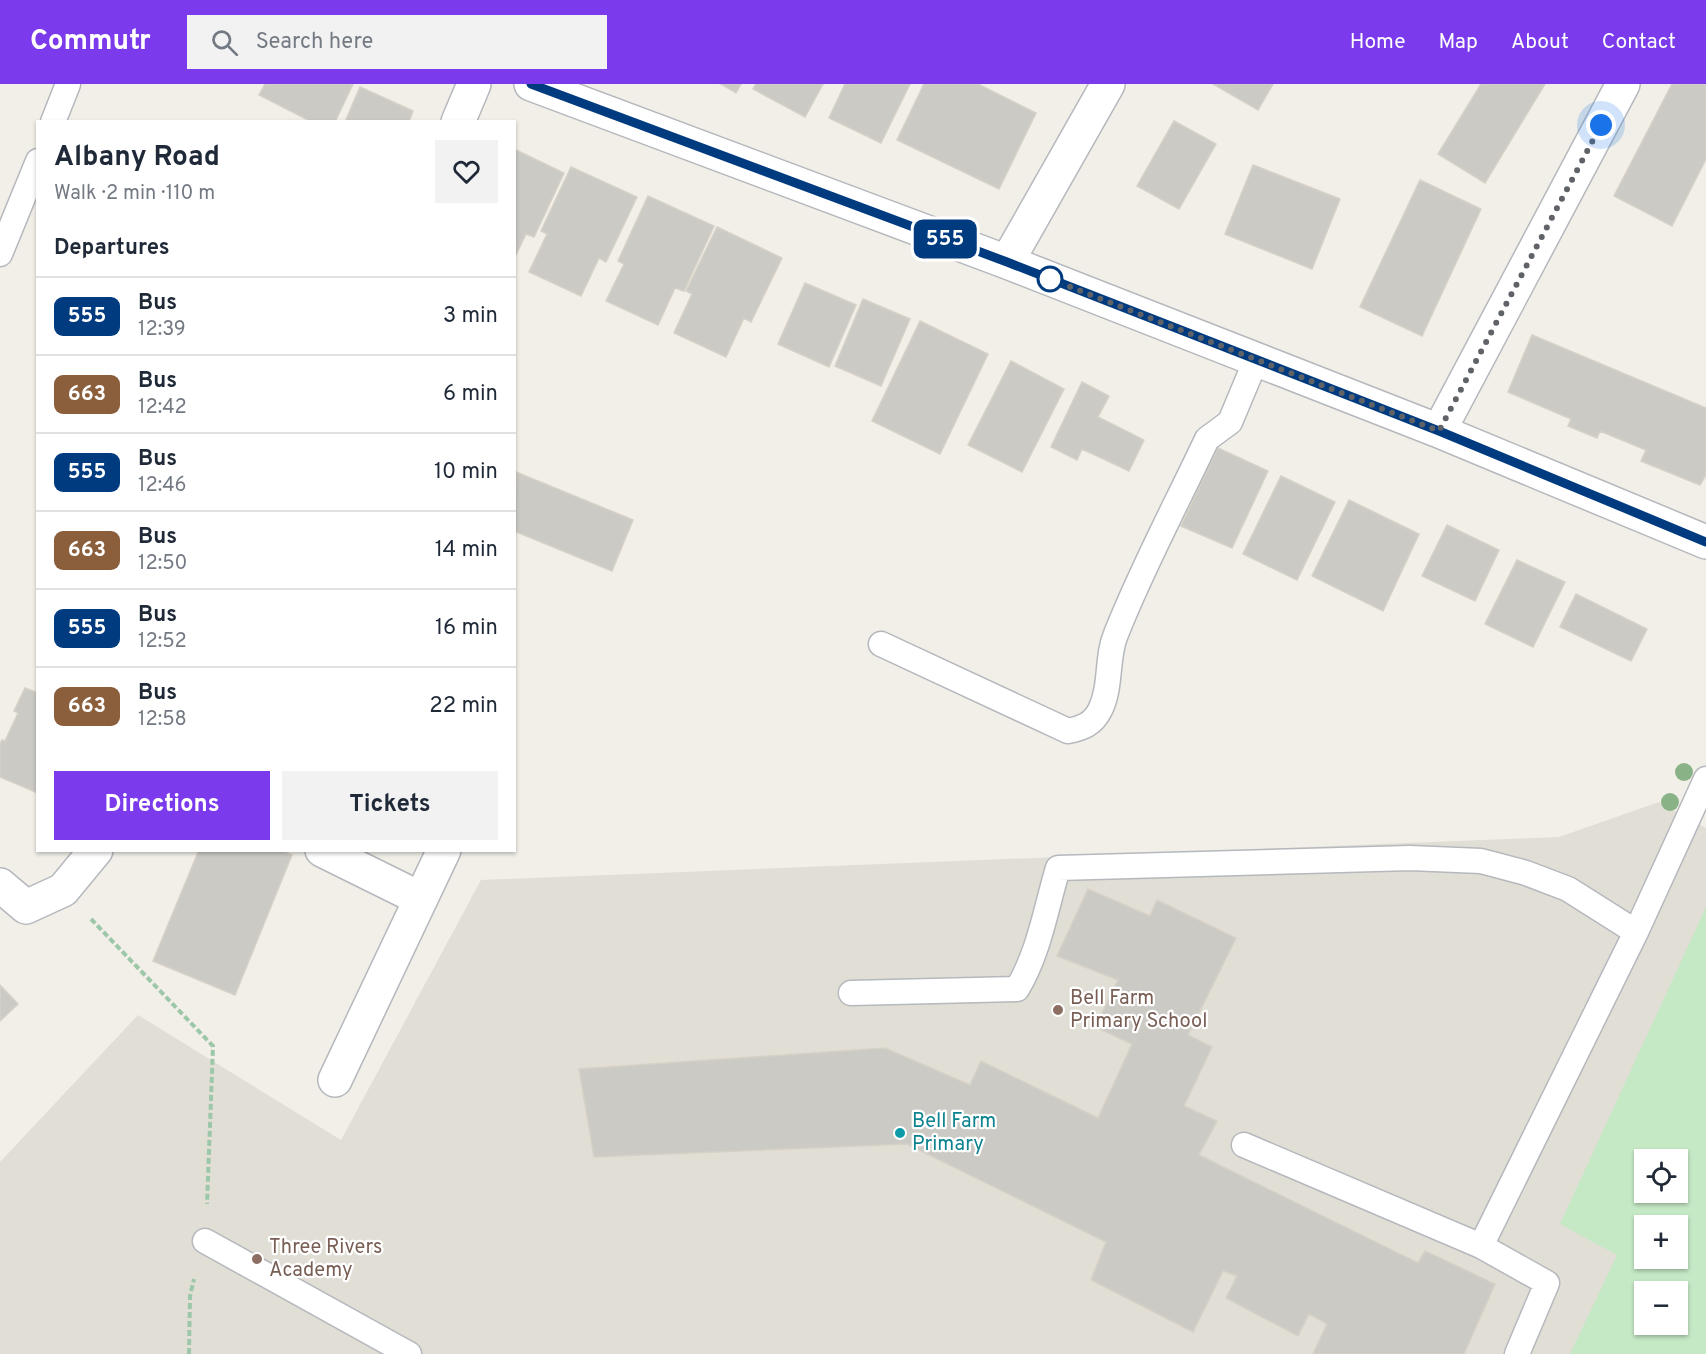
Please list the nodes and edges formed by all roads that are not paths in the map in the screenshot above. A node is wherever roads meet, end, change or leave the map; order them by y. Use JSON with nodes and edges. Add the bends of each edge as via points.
{"nodes":[{"id":1,"x":69,"y":84,"type":"edge"},
{"id":2,"x":474,"y":84,"type":"edge"},
{"id":3,"x":531,"y":84,"type":"edge"},
{"id":4,"x":1108,"y":84,"type":"edge"},
{"id":5,"x":1623,"y":84,"type":"edge"},
{"id":6,"x":54,"y":120,"type":"edge"},
{"id":7,"x":459,"y":120,"type":"edge"},
{"id":8,"x":36,"y":166,"type":"edge"},
{"id":9,"x":0,"y":254,"type":"edge"},
{"id":10,"x":1007,"y":262,"type":"junction"},
{"id":11,"x":1256,"y":360,"type":"junction"},
{"id":12,"x":1439,"y":431,"type":"junction"},
{"id":13,"x":1706,"y":542,"type":"edge"},
{"id":14,"x":881,"y":644,"type":"dead end"},
{"id":15,"x":1706,"y":779,"type":"edge"},
{"id":16,"x":94,"y":852,"type":"edge"},
{"id":17,"x":326,"y":852,"type":"edge"},
{"id":18,"x":443,"y":852,"type":"edge"},
{"id":19,"x":0,"y":885,"type":"edge"},
{"id":20,"x":421,"y":899,"type":"junction"},
{"id":21,"x":1636,"y":932,"type":"junction"},
{"id":22,"x":851,"y":993,"type":"dead end"},
{"id":23,"x":335,"y":1080,"type":"dead end"},
{"id":24,"x":1244,"y":1145,"type":"dead end"},
{"id":25,"x":205,"y":1241,"type":"road end"},
{"id":26,"x":1481,"y":1246,"type":"junction"},
{"id":27,"x":409,"y":1354,"type":"edge"},
{"id":28,"x":1517,"y":1354,"type":"edge"}],
"edges":[{"from":1,"to":6,"type":"lane"},
{"from":2,"to":7,"type":"street"},
{"from":3,"to":10,"type":"street"},
{"from":4,"to":10,"type":"street"},
{"from":5,"to":12,"type":"street"},
{"from":8,"to":9,"type":"lane"},
{"from":10,"to":11,"type":"street"},
{"from":11,"to":12,"type":"street"},
{"from":11,"to":14,"type":"lane","via":[[1230,422],[1207,439],[1114,636],[1107,687],[1094,721],[1083,729],[1068,731]]},
{"from":12,"to":13,"type":"street"},
{"from":15,"to":21,"type":"lane"},
{"from":16,"to":19,"type":"street","via":[[63,890],[26,907]]},
{"from":17,"to":20,"type":"street"},
{"from":18,"to":20,"type":"street"},
{"from":20,"to":23,"type":"street"},
{"from":21,"to":22,"type":"lane","via":[[1569,889],[1481,861],[1410,858],[1058,868],[1033,956],[1017,989]]},
{"from":21,"to":26,"type":"lane"},
{"from":24,"to":26,"type":"lane"},
{"from":25,"to":27,"type":"lane"},
{"from":26,"to":28,"type":"lane","via":[[1547,1283]]}]}
